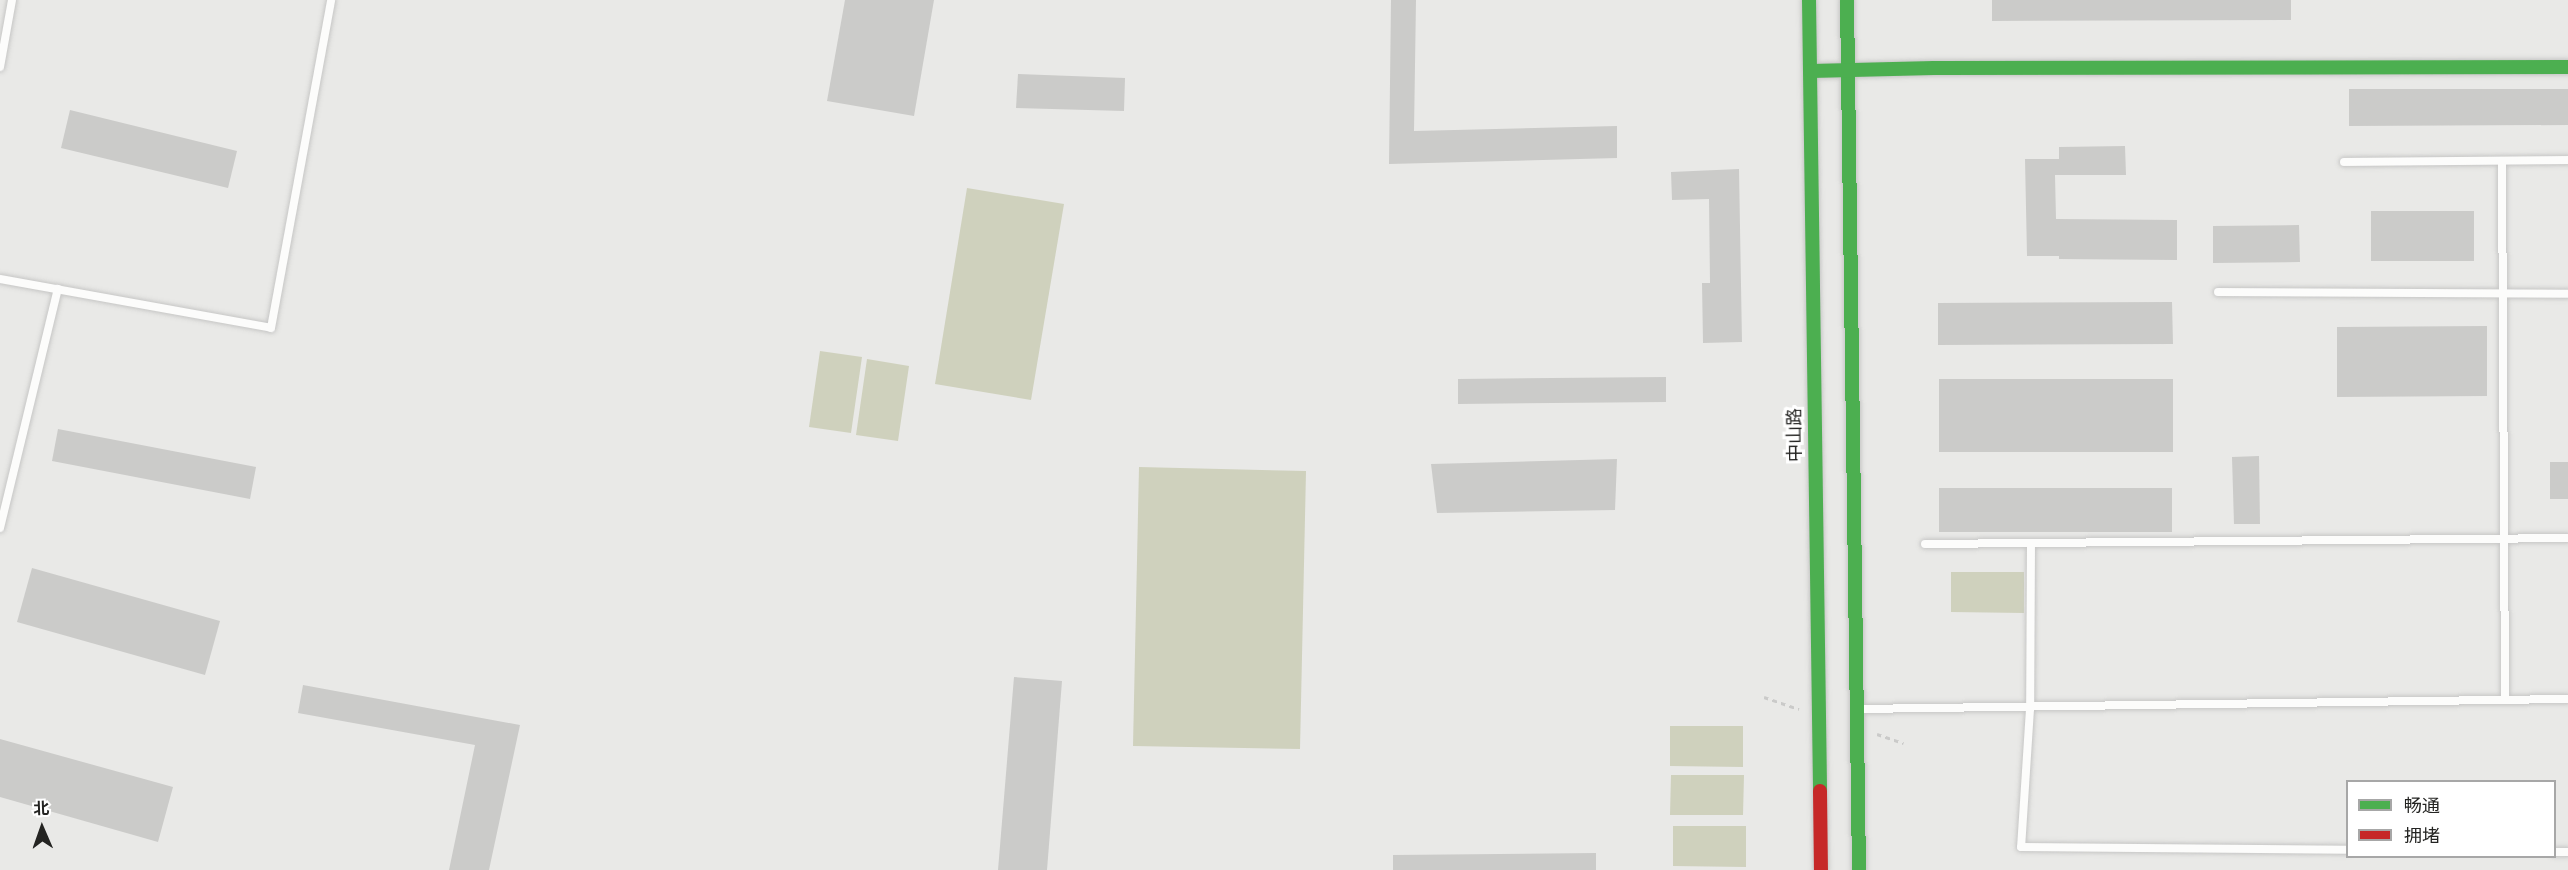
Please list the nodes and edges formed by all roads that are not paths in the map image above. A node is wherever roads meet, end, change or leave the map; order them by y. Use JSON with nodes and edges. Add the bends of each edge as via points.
{"nodes":[{"id":1,"x":12,"y":0,"type":"edge"},
{"id":2,"x":331,"y":0,"type":"edge"},
{"id":3,"x":1809,"y":0,"type":"edge"},
{"id":4,"x":1847,"y":0,"type":"edge"},
{"id":5,"x":0,"y":67,"type":"edge"},
{"id":6,"x":2568,"y":67,"type":"edge"},
{"id":7,"x":1847,"y":70,"type":"junction"},
{"id":8,"x":1811,"y":71,"type":"junction"},
{"id":9,"x":2568,"y":160,"type":"edge"},
{"id":10,"x":2502,"y":161,"type":"junction"},
{"id":11,"x":2344,"y":162,"type":"dead end"},
{"id":12,"x":0,"y":279,"type":"edge"},
{"id":13,"x":58,"y":289,"type":"junction"},
{"id":14,"x":2218,"y":292,"type":"dead end"},
{"id":15,"x":2502,"y":294,"type":"junction"},
{"id":16,"x":2568,"y":294,"type":"edge"},
{"id":17,"x":0,"y":528,"type":"edge"},
{"id":18,"x":2504,"y":537,"type":"junction"},
{"id":19,"x":2568,"y":538,"type":"edge"},
{"id":20,"x":2031,"y":543,"type":"junction"},
{"id":21,"x":1925,"y":544,"type":"dead end"},
{"id":22,"x":2568,"y":699,"type":"edge"},
{"id":23,"x":2505,"y":700,"type":"junction"},
{"id":24,"x":1857,"y":709,"type":"junction"},
{"id":25,"x":2030,"y":709,"type":"junction"},
{"id":26,"x":2346,"y":850,"type":"edge"},
{"id":27,"x":1821,"y":870,"type":"edge"},
{"id":28,"x":1859,"y":870,"type":"edge"}],
"edges":[{"from":1,"to":5,"type":"lane"},
{"from":2,"to":13,"type":"lane","via":[[270,328]]},
{"from":3,"to":8,"type":"main road","name":"中山路"},
{"from":4,"to":7,"type":"main road"},
{"from":6,"to":7,"type":"main road"},
{"from":7,"to":8,"type":"main road"},
{"from":7,"to":24,"type":"main road"},
{"from":8,"to":27,"type":"main road","name":"中山路"},
{"from":9,"to":10,"type":"lane"},
{"from":10,"to":11,"type":"lane"},
{"from":10,"to":15,"type":"lane"},
{"from":12,"to":13,"type":"lane"},
{"from":13,"to":17,"type":"lane"},
{"from":14,"to":15,"type":"lane"},
{"from":15,"to":16,"type":"lane"},
{"from":15,"to":18,"type":"lane"},
{"from":18,"to":19,"type":"lane"},
{"from":18,"to":20,"type":"lane"},
{"from":18,"to":23,"type":"lane"},
{"from":20,"to":21,"type":"lane"},
{"from":20,"to":25,"type":"lane"},
{"from":22,"to":23,"type":"lane"},
{"from":23,"to":25,"type":"lane"},
{"from":24,"to":25,"type":"lane"},
{"from":24,"to":28,"type":"main road"},
{"from":25,"to":26,"type":"lane","via":[[2021,847]]}]}
